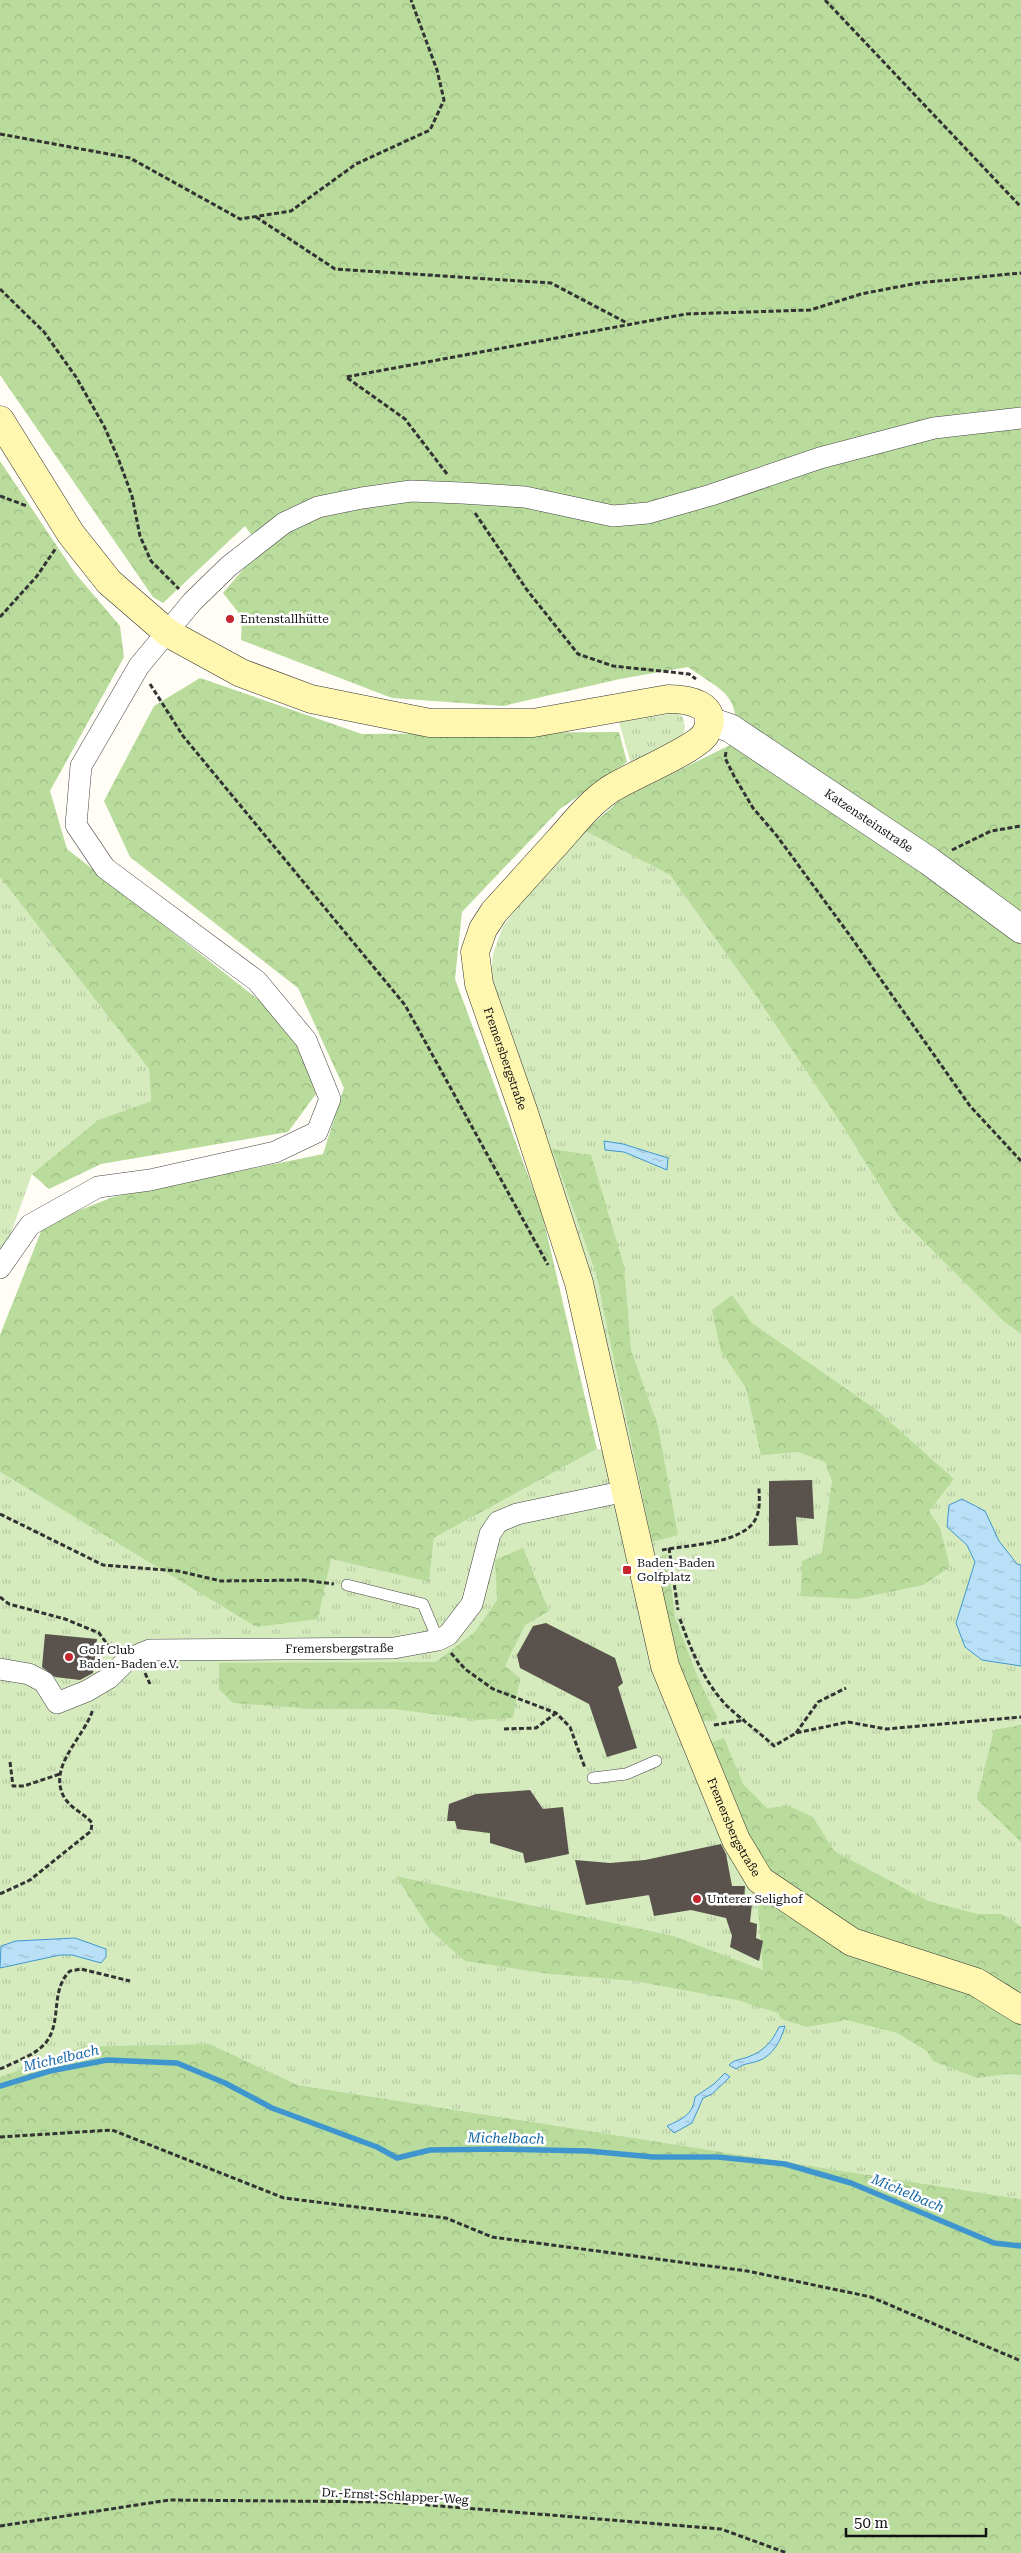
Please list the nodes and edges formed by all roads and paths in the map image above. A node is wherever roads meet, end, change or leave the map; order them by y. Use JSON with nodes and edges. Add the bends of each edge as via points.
{"nodes":[{"id":1,"x":411,"y":0,"type":"edge"},
{"id":2,"x":825,"y":0,"type":"edge"},
{"id":3,"x":0,"y":134,"type":"edge"},
{"id":4,"x":1021,"y":207,"type":"edge"},
{"id":5,"x":255,"y":217,"type":"junction"},
{"id":6,"x":1021,"y":272,"type":"edge"},
{"id":7,"x":0,"y":289,"type":"edge"},
{"id":8,"x":627,"y":323,"type":"junction"},
{"id":9,"x":1021,"y":418,"type":"edge"},
{"id":10,"x":0,"y":420,"type":"edge"},
{"id":11,"x":462,"y":493,"type":"junction"},
{"id":12,"x":56,"y":548,"type":"dead end"},
{"id":13,"x":192,"y":602,"type":"junction"},
{"id":14,"x":0,"y":617,"type":"edge"},
{"id":15,"x":168,"y":633,"type":"junction"},
{"id":16,"x":139,"y":666,"type":"junction"},
{"id":17,"x":701,"y":681,"type":"dead end"},
{"id":18,"x":720,"y":724,"type":"junction"},
{"id":19,"x":1021,"y":826,"type":"edge"},
{"id":20,"x":929,"y":861,"type":"junction"},
{"id":21,"x":1021,"y":929,"type":"edge"},
{"id":22,"x":1021,"y":1161,"type":"edge"},
{"id":23,"x":0,"y":1268,"type":"edge"},
{"id":24,"x":552,"y":1272,"type":"dead end"},
{"id":25,"x":759,"y":1486,"type":"dead end"},
{"id":26,"x":626,"y":1492,"type":"junction"},
{"id":27,"x":0,"y":1514,"type":"edge"},
{"id":28,"x":669,"y":1548,"type":"junction"},
{"id":29,"x":639,"y":1554,"type":"junction"},
{"id":30,"x":347,"y":1585,"type":"joint"},
{"id":31,"x":0,"y":1597,"type":"edge"},
{"id":32,"x":438,"y":1640,"type":"junction"},
{"id":33,"x":122,"y":1665,"type":"junction"},
{"id":34,"x":0,"y":1669,"type":"edge"},
{"id":35,"x":846,"y":1688,"type":"dead end"},
{"id":36,"x":87,"y":1691,"type":"junction"},
{"id":37,"x":556,"y":1713,"type":"junction"},
{"id":38,"x":1021,"y":1717,"type":"edge"},
{"id":39,"x":746,"y":1720,"type":"junction"},
{"id":40,"x":504,"y":1729,"type":"dead end"},
{"id":41,"x":691,"y":1730,"type":"junction"},
{"id":42,"x":796,"y":1733,"type":"junction"},
{"id":43,"x":656,"y":1761,"type":"dead end"},
{"id":44,"x":10,"y":1762,"type":"dead end"},
{"id":45,"x":60,"y":1774,"type":"junction"},
{"id":46,"x":593,"y":1778,"type":"joint"},
{"id":47,"x":0,"y":1894,"type":"edge"},
{"id":48,"x":130,"y":1981,"type":"dead end"},
{"id":49,"x":1021,"y":2010,"type":"edge"},
{"id":50,"x":0,"y":2069,"type":"edge"},
{"id":51,"x":0,"y":2137,"type":"edge"},
{"id":52,"x":1021,"y":2361,"type":"edge"},
{"id":53,"x":0,"y":2526,"type":"edge"},
{"id":54,"x":787,"y":2553,"type":"edge"}],
"edges":[{"from":1,"to":5,"type":"path","via":[[438,70],[444,100],[430,130],[356,164],[291,211]]},
{"from":2,"to":4,"type":"path"},
{"from":3,"to":5,"type":"path","via":[[130,158],[240,219]]},
{"from":5,"to":8,"type":"path","via":[[335,269],[551,283]]},
{"from":6,"to":8,"type":"path","via":[[918,283],[861,294],[810,310],[686,314]]},
{"from":7,"to":13,"type":"path","via":[[44,332],[76,377],[118,458],[132,496],[140,536],[151,561]]},
{"from":8,"to":11,"type":"path","via":[[346,377],[405,419]]},
{"from":9,"to":11,"type":"street","via":[[934,428],[820,458],[711,495],[648,512],[613,516],[525,497]]},
{"from":10,"to":15,"type":"main road","via":[[71,534],[109,582]]},
{"from":11,"to":13,"type":"street","via":[[411,491],[318,507],[284,523],[256,543]]},
{"from":11,"to":17,"type":"path","via":[[527,590],[578,654],[613,666],[688,674]]},
{"from":12,"to":14,"type":"path","via":[[37,576]]},
{"from":13,"to":15,"type":"street"},
{"from":15,"to":16,"type":"street"},
{"from":15,"to":18,"type":"main road","via":[[240,673],[312,699],[430,722],[533,723],[668,699],[689,699],[700,704]]},
{"from":16,"to":23,"type":"street","via":[[81,766],[76,825],[105,868],[257,981],[306,1040],[330,1099],[317,1132],[275,1152],[150,1180],[98,1187],[30,1224]]},
{"from":16,"to":24,"type":"path","via":[[183,736],[405,1006]]},
{"from":18,"to":20,"type":"street","name":"Katzensteinstraße"},
{"from":18,"to":22,"type":"path","via":[[726,758],[753,808],[845,929],[970,1106]]},
{"from":18,"to":26,"type":"main road","name":"Fremersbergstraße","via":[[694,744],[625,780],[591,805],[494,912],[475,952],[478,984],[579,1283]]},
{"from":19,"to":20,"type":"path","via":[[991,831]]},
{"from":20,"to":21,"type":"street","name":"Katzensteinstraße"},
{"from":25,"to":28,"type":"path","via":[[759,1510],[754,1522],[744,1530],[722,1540]]},
{"from":26,"to":29,"type":"main road","name":"Fremersbergstraße"},
{"from":26,"to":32,"type":"street","via":[[517,1514],[498,1522],[490,1534],[472,1604],[448,1634]]},
{"from":27,"to":30,"type":"path","via":[[103,1565],[178,1572],[221,1581],[303,1580]]},
{"from":28,"to":29,"type":"path"},
{"from":28,"to":39,"type":"path","via":[[678,1615],[695,1660],[727,1706]]},
{"from":29,"to":41,"type":"main road","name":"Fremersbergstraße","via":[[665,1666]]},
{"from":30,"to":32,"type":"lane","via":[[422,1604]]},
{"from":31,"to":33,"type":"path","via":[[9,1604],[65,1619],[99,1633]]},
{"from":32,"to":33,"type":"street","name":"Fremersbergstraße","via":[[394,1648],[150,1650]]},
{"from":32,"to":37,"type":"path","via":[[465,1668],[493,1689]]},
{"from":33,"to":36,"type":"street","name":"Fremersbergstraße","via":[[109,1678]]},
{"from":34,"to":36,"type":"street","name":"Fremersbergstraße","via":[[30,1674],[44,1682],[57,1703]]},
{"from":35,"to":42,"type":"path","via":[[818,1702]]},
{"from":36,"to":45,"type":"path","via":[[94,1701],[92,1712]]},
{"from":37,"to":40,"type":"path","via":[[536,1728]]},
{"from":37,"to":46,"type":"path","via":[[570,1727],[586,1771]]},
{"from":38,"to":42,"type":"path","via":[[886,1729],[848,1722]]},
{"from":39,"to":41,"type":"path"},
{"from":39,"to":42,"type":"path","via":[[774,1746]]},
{"from":41,"to":49,"type":"main road","name":"Fremersbergstraße","via":[[736,1840],[760,1880],[852,1942],[976,1982]]},
{"from":43,"to":46,"type":"lane","via":[[626,1774]]},
{"from":44,"to":45,"type":"path","via":[[13,1786],[24,1786]]},
{"from":45,"to":47,"type":"path","via":[[64,1798],[86,1815],[92,1823],[91,1831],[30,1880]]},
{"from":48,"to":50,"type":"path","via":[[81,1969],[70,1971],[59,1986],[48,2040],[39,2049]]},
{"from":51,"to":52,"type":"path","via":[[112,2130],[284,2198],[446,2218],[492,2237],[747,2271],[872,2298]]},
{"from":53,"to":54,"type":"path","name":"Dr.-Ernst-Schlapper-Weg","via":[[169,2500],[391,2502],[721,2529]]}]}
